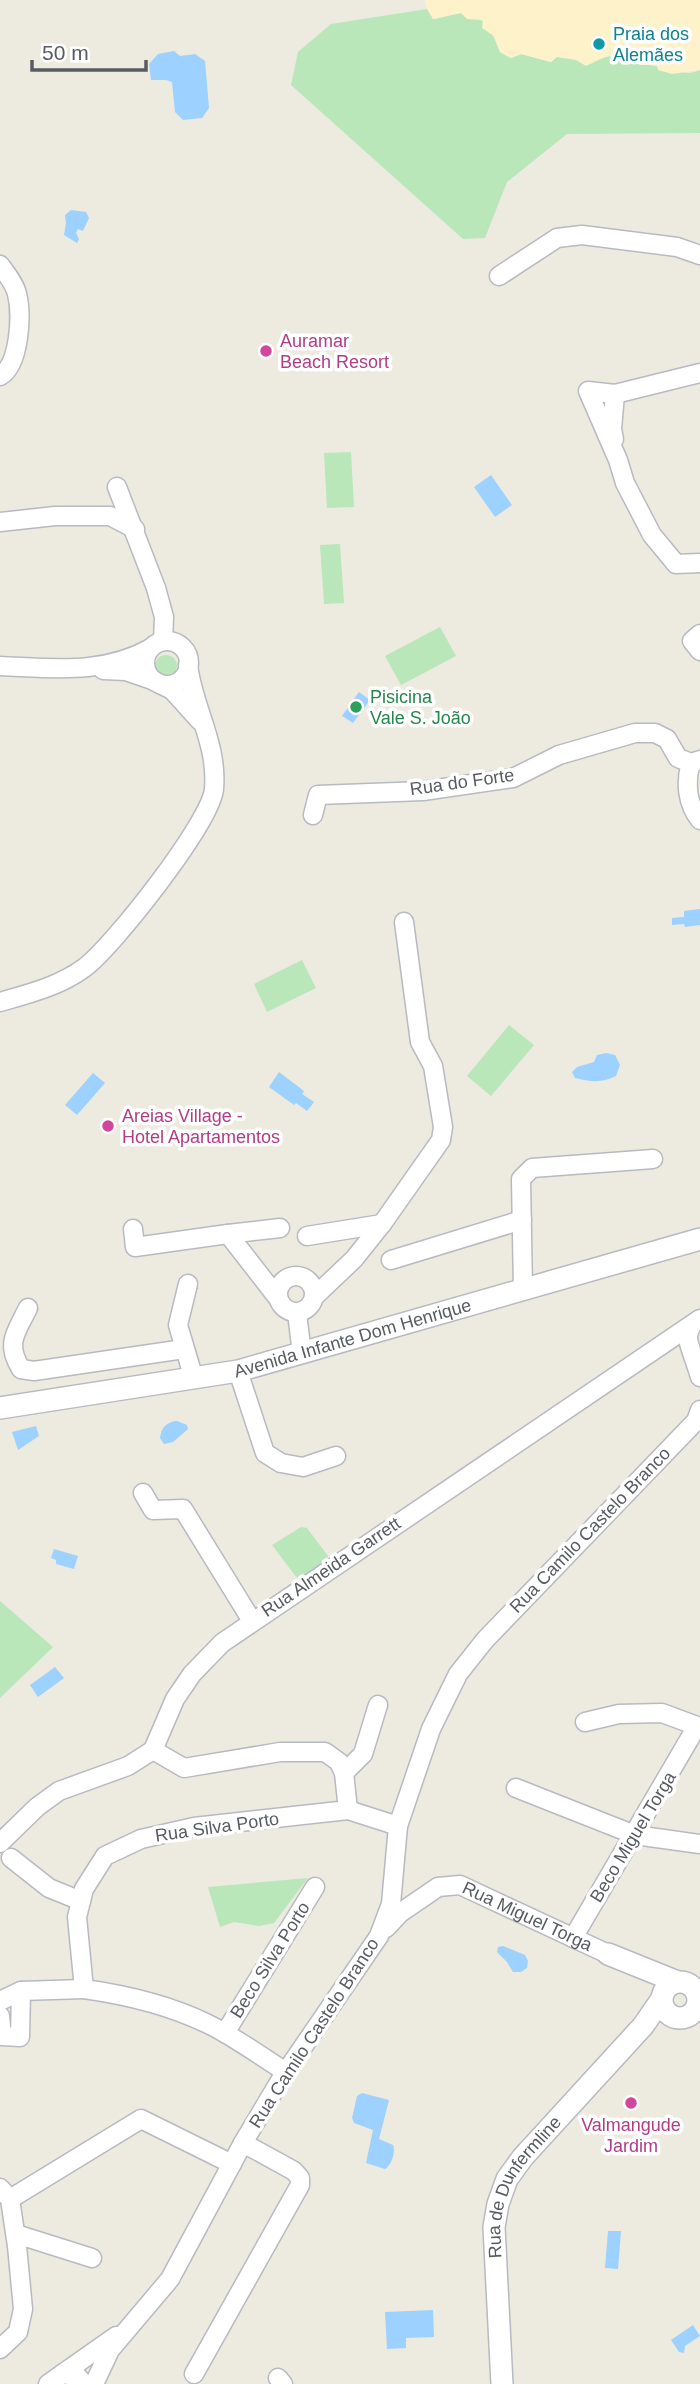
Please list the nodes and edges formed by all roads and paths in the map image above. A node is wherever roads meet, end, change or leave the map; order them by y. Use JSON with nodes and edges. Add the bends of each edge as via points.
{"nodes":[{"id":1,"x":700,"y":255,"type":"edge"},
{"id":2,"x":0,"y":265,"type":"edge"},
{"id":3,"x":499,"y":276,"type":"dead end"},
{"id":4,"x":700,"y":373,"type":"edge"},
{"id":5,"x":0,"y":376,"type":"edge"},
{"id":6,"x":615,"y":394,"type":"junction"},
{"id":7,"x":618,"y":460,"type":"junction"},
{"id":8,"x":117,"y":487,"type":"dead end"},
{"id":9,"x":0,"y":522,"type":"edge"},
{"id":10,"x":135,"y":529,"type":"junction"},
{"id":11,"x":700,"y":563,"type":"edge"},
{"id":12,"x":700,"y":634,"type":"edge"},
{"id":13,"x":157,"y":645,"type":"junction"},
{"id":14,"x":700,"y":651,"type":"edge"},
{"id":15,"x":188,"y":665,"type":"junction"},
{"id":16,"x":0,"y":666,"type":"edge"},
{"id":17,"x":86,"y":669,"type":"junction"},
{"id":18,"x":158,"y":683,"type":"junction"},
{"id":19,"x":206,"y":729,"type":"junction"},
{"id":20,"x":696,"y":762,"type":"edge"},
{"id":21,"x":313,"y":815,"type":"dead end"},
{"id":22,"x":700,"y":820,"type":"edge"},
{"id":23,"x":404,"y":922,"type":"dead end"},
{"id":24,"x":0,"y":1002,"type":"edge"},
{"id":25,"x":653,"y":1159,"type":"dead end"},
{"id":26,"x":522,"y":1220,"type":"junction"},
{"id":27,"x":382,"y":1224,"type":"junction"},
{"id":28,"x":280,"y":1228,"type":"dead end"},
{"id":29,"x":132,"y":1229,"type":"dead end"},
{"id":30,"x":228,"y":1234,"type":"junction"},
{"id":31,"x":307,"y":1236,"type":"dead end"},
{"id":32,"x":698,"y":1240,"type":"edge"},
{"id":33,"x":391,"y":1260,"type":"dead end"},
{"id":34,"x":188,"y":1284,"type":"dead end"},
{"id":35,"x":523,"y":1290,"type":"junction"},
{"id":36,"x":277,"y":1297,"type":"junction"},
{"id":37,"x":314,"y":1297,"type":"junction"},
{"id":38,"x":28,"y":1308,"type":"dead end"},
{"id":39,"x":297,"y":1312,"type":"junction"},
{"id":40,"x":696,"y":1322,"type":"edge"},
{"id":41,"x":184,"y":1349,"type":"junction"},
{"id":42,"x":302,"y":1354,"type":"junction"},
{"id":43,"x":238,"y":1371,"type":"junction"},
{"id":44,"x":700,"y":1377,"type":"edge"},
{"id":45,"x":194,"y":1379,"type":"junction"},
{"id":46,"x":0,"y":1408,"type":"edge"},
{"id":47,"x":700,"y":1410,"type":"edge"},
{"id":48,"x":336,"y":1456,"type":"dead end"},
{"id":49,"x":143,"y":1493,"type":"dead end"},
{"id":50,"x":251,"y":1621,"type":"junction"},
{"id":51,"x":378,"y":1705,"type":"dead end"},
{"id":52,"x":585,"y":1722,"type":"dead end"},
{"id":53,"x":153,"y":1750,"type":"junction"},
{"id":54,"x":344,"y":1773,"type":"junction"},
{"id":55,"x":516,"y":1788,"type":"dead end"},
{"id":56,"x":348,"y":1810,"type":"junction"},
{"id":57,"x":398,"y":1826,"type":"junction"},
{"id":58,"x":635,"y":1835,"type":"junction"},
{"id":59,"x":0,"y":1843,"type":"edge"},
{"id":60,"x":700,"y":1844,"type":"edge"},
{"id":61,"x":10,"y":1858,"type":"dead end"},
{"id":62,"x":315,"y":1887,"type":"dead end"},
{"id":63,"x":393,"y":1888,"type":"junction"},
{"id":64,"x":420,"y":1898,"type":"junction"},
{"id":65,"x":80,"y":1901,"type":"junction"},
{"id":66,"x":379,"y":1936,"type":"junction"},
{"id":67,"x":573,"y":1938,"type":"junction"},
{"id":68,"x":608,"y":1954,"type":"joint"},
{"id":69,"x":84,"y":1989,"type":"junction"},
{"id":70,"x":686,"y":1990,"type":"edge"},
{"id":71,"x":20,"y":1991,"type":"junction"},
{"id":72,"x":0,"y":2001,"type":"edge"},
{"id":73,"x":0,"y":2016,"type":"edge"},
{"id":74,"x":686,"y":2020,"type":"edge"},
{"id":75,"x":643,"y":2026,"type":"junction"},
{"id":76,"x":225,"y":2033,"type":"junction"},
{"id":77,"x":286,"y":2072,"type":"junction"},
{"id":78,"x":243,"y":2143,"type":"junction"},
{"id":79,"x":232,"y":2164,"type":"junction"},
{"id":80,"x":5,"y":2194,"type":"edge"},
{"id":81,"x":16,"y":2234,"type":"junction"},
{"id":82,"x":92,"y":2259,"type":"dead end"},
{"id":83,"x":127,"y":2328,"type":"junction"},
{"id":84,"x":0,"y":2349,"type":"edge"},
{"id":85,"x":194,"y":2374,"type":"dead end"},
{"id":86,"x":55,"y":2379,"type":"edge"},
{"id":87,"x":84,"y":2384,"type":"edge"},
{"id":88,"x":94,"y":2384,"type":"edge"},
{"id":89,"x":502,"y":2384,"type":"edge"}],
"edges":[{"from":1,"to":3,"type":"street","via":[[677,247],[582,235],[557,238]]},
{"from":2,"to":5,"type":"street","via":[[17,292],[19,318],[17,347],[7,372]]},
{"from":4,"to":6,"type":"street"},
{"from":6,"to":7,"type":"street","via":[[612,429]]},
{"from":6,"to":7,"type":"street","via":[[588,391]]},
{"from":7,"to":11,"type":"street","via":[[652,536],[676,564]]},
{"from":8,"to":10,"type":"street"},
{"from":9,"to":10,"type":"street","via":[[110,516]]},
{"from":10,"to":13,"type":"street","via":[[164,617]]},
{"from":12,"to":14,"type":"street","via":[[692,641]]},
{"from":13,"to":15,"type":"street","via":[[173,642],[182,648]]},
{"from":13,"to":17,"type":"street","via":[[134,658]]},
{"from":13,"to":18,"type":"street","via":[[147,652],[145,663],[149,676]]},
{"from":15,"to":18,"type":"street","via":[[180,680]]},
{"from":15,"to":19,"type":"street"},
{"from":16,"to":17,"type":"street"},
{"from":17,"to":18,"type":"street","via":[[126,671]]},
{"from":18,"to":19,"type":"street","via":[[172,690]]},
{"from":19,"to":24,"type":"street","via":[[212,748],[214,791],[200,823],[153,890],[104,952],[83,969]]},
{"from":20,"to":21,"type":"street","name":"Rua do Forte","via":[[678,758],[667,738],[635,733],[559,755],[513,778],[424,791],[318,795]]},
{"from":20,"to":22,"type":"street","via":[[687,776],[687,790]]},
{"from":23,"to":27,"type":"street","via":[[420,1042],[433,1066],[443,1126],[441,1140]]},
{"from":25,"to":26,"type":"street","via":[[531,1168],[521,1179]]},
{"from":26,"to":33,"type":"street"},
{"from":26,"to":35,"type":"street"},
{"from":27,"to":31,"type":"street"},
{"from":27,"to":37,"type":"street"},
{"from":28,"to":30,"type":"street"},
{"from":29,"to":30,"type":"street","via":[[135,1247]]},
{"from":30,"to":36,"type":"street"},
{"from":32,"to":35,"type":"street","name":"Avenida Infante Dom Henrique"},
{"from":34,"to":41,"type":"street","via":[[178,1325]]},
{"from":35,"to":42,"type":"street","name":"Avenida Infante Dom Henrique"},
{"from":36,"to":37,"type":"street","via":[[279,1285],[292,1276],[308,1280]]},
{"from":36,"to":39,"type":"street","via":[[287,1311]]},
{"from":37,"to":39,"type":"street","via":[[306,1309]]},
{"from":38,"to":41,"type":"street","via":[[12,1339],[13,1355],[21,1369],[34,1371]]},
{"from":39,"to":42,"type":"street"},
{"from":40,"to":44,"type":"street","via":[[688,1337]]},
{"from":40,"to":50,"type":"street","name":"Rua Almeida Garrett"},
{"from":41,"to":45,"type":"street"},
{"from":42,"to":43,"type":"street","name":"Avenida Infante Dom Henrique"},
{"from":43,"to":45,"type":"street","name":"Avenida Infante Dom Henrique"},
{"from":43,"to":48,"type":"street","via":[[265,1452],[281,1463],[303,1466]]},
{"from":45,"to":46,"type":"street","name":"Avenida Infante Dom Henrique"},
{"from":47,"to":57,"type":"street","name":"Rua Camilo Castelo Branco","via":[[696,1421],[485,1640],[458,1674],[431,1729]]},
{"from":49,"to":50,"type":"street","via":[[153,1510],[183,1509]]},
{"from":50,"to":53,"type":"street","name":"Rua Almeida Garrett","via":[[192,1674],[175,1699]]},
{"from":51,"to":54,"type":"street","via":[[363,1754]]},
{"from":52,"to":58,"type":"street","name":"Beco Miguel Torga","via":[[619,1714],[662,1713],[698,1726]]},
{"from":53,"to":54,"type":"street","via":[[184,1768],[279,1752],[325,1752],[339,1762]]},
{"from":53,"to":59,"type":"street","via":[[128,1766],[59,1791]]},
{"from":54,"to":56,"type":"street"},
{"from":55,"to":58,"type":"street"},
{"from":56,"to":57,"type":"street","name":"Rua Silva Porto"},
{"from":56,"to":65,"type":"street","name":"Rua Silva Porto","via":[[194,1827],[141,1839],[105,1856]]},
{"from":57,"to":63,"type":"street","name":"Rua Camilo Castelo Branco"},
{"from":58,"to":60,"type":"street"},
{"from":58,"to":67,"type":"street","name":"Beco Miguel Torga"},
{"from":61,"to":65,"type":"street","via":[[49,1888]]},
{"from":62,"to":76,"type":"street","name":"Beco Silva Porto"},
{"from":63,"to":64,"type":"street","via":[[407,1901]]},
{"from":63,"to":66,"type":"street","name":"Rua Camilo Castelo Branco"},
{"from":64,"to":66,"type":"street","name":"Rua Miguel Torga"},
{"from":64,"to":67,"type":"street","name":"Rua Miguel Torga","via":[[438,1887],[460,1885]]},
{"from":65,"to":69,"type":"street","name":"Rua Silva Porto","via":[[77,1917]]},
{"from":66,"to":77,"type":"street","name":"Rua Camilo Castelo Branco"},
{"from":67,"to":68,"type":"street","name":"Rua Miguel Torga"},
{"from":68,"to":70,"type":"street","name":"Rua Miguel Torga"},
{"from":69,"to":71,"type":"street"},
{"from":69,"to":76,"type":"street","via":[[170,2008]]},
{"from":70,"to":74,"type":"street","via":[[695,2011]]},
{"from":70,"to":74,"type":"street","via":[[665,2010]]},
{"from":70,"to":75,"type":"street","name":"Rua de Dunfermline"},
{"from":71,"to":72,"type":"street"},
{"from":71,"to":73,"type":"street","via":[[20,2037],[2,2036]]},
{"from":74,"to":75,"type":"street"},
{"from":75,"to":89,"type":"street","name":"Rua de Dunfermline","via":[[543,2132],[508,2179],[498,2204],[494,2227]]},
{"from":76,"to":77,"type":"street"},
{"from":77,"to":78,"type":"street","name":"Rua Camilo Castelo Branco"},
{"from":78,"to":79,"type":"street","name":"Rua Camilo Castelo Branco"},
{"from":78,"to":85,"type":"street","via":[[294,2171],[300,2185]]},
{"from":79,"to":80,"type":"street","via":[[141,2119]]},
{"from":79,"to":83,"type":"street","name":"Rua Camilo Castelo Branco","via":[[170,2279]]},
{"from":80,"to":81,"type":"street"},
{"from":81,"to":82,"type":"street"},
{"from":81,"to":84,"type":"street","via":[[23,2309],[18,2332]]},
{"from":83,"to":86,"type":"street"},
{"from":83,"to":88,"type":"street","name":"Rua Camilo Castelo Branco"},
{"from":86,"to":87,"type":"street","via":[[77,2375]]}]}
